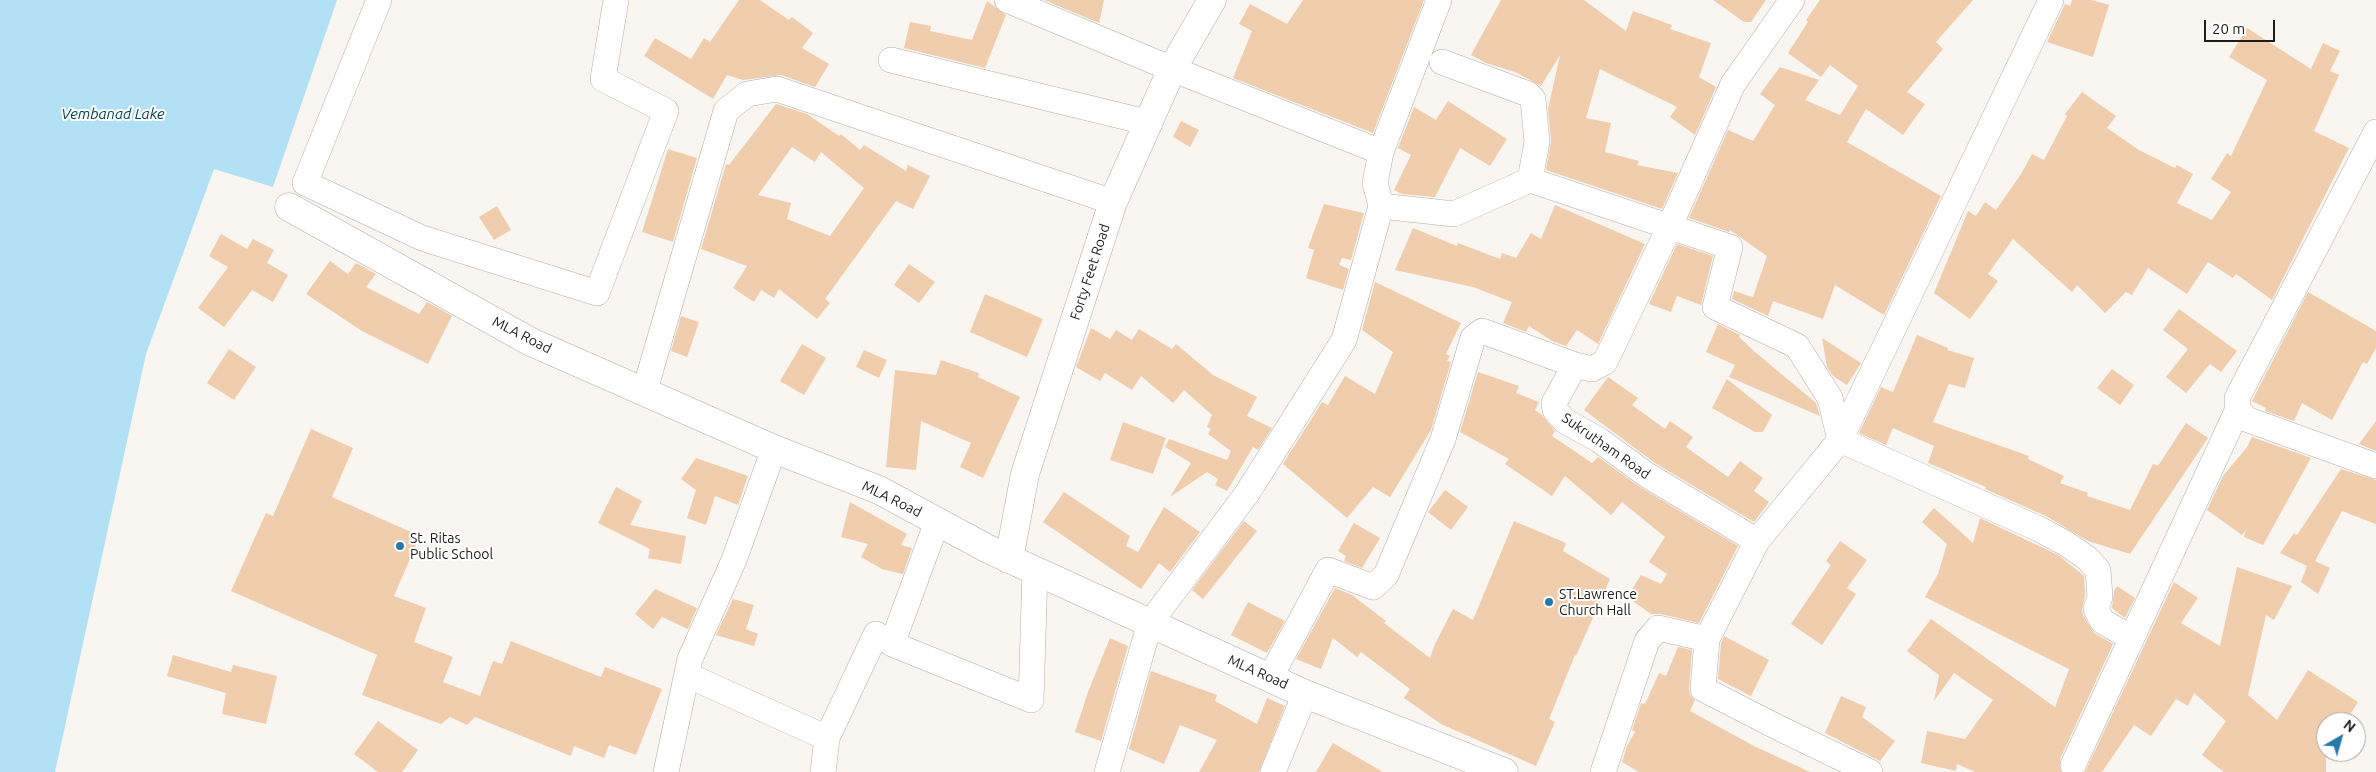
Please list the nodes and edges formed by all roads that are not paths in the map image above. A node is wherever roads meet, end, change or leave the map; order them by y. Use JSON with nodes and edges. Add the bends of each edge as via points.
{"nodes":[{"id":1,"x":378,"y":0,"type":"edge"},
{"id":2,"x":616,"y":0,"type":"edge"},
{"id":3,"x":1007,"y":0,"type":"edge"},
{"id":4,"x":1212,"y":0,"type":"edge"},
{"id":5,"x":1439,"y":0,"type":"edge"},
{"id":6,"x":1792,"y":0,"type":"edge"},
{"id":7,"x":2051,"y":0,"type":"edge"},
{"id":8,"x":891,"y":60,"type":"dead end"},
{"id":9,"x":1442,"y":62,"type":"dead end"},
{"id":10,"x":1172,"y":70,"type":"junction"},
{"id":11,"x":1150,"y":123,"type":"junction"},
{"id":12,"x":2376,"y":132,"type":"edge"},
{"id":13,"x":1381,"y":152,"type":"junction"},
{"id":14,"x":1530,"y":180,"type":"junction"},
{"id":15,"x":1113,"y":202,"type":"junction"},
{"id":16,"x":1381,"y":206,"type":"junction"},
{"id":17,"x":290,"y":207,"type":"dead end"},
{"id":18,"x":1669,"y":228,"type":"junction"},
{"id":19,"x":1575,"y":365,"type":"junction"},
{"id":20,"x":644,"y":393,"type":"junction"},
{"id":21,"x":2238,"y":409,"type":"junction"},
{"id":22,"x":1840,"y":440,"type":"junction"},
{"id":23,"x":774,"y":449,"type":"junction"},
{"id":24,"x":2376,"y":466,"type":"edge"},
{"id":25,"x":937,"y":522,"type":"junction"},
{"id":26,"x":1757,"y":541,"type":"junction"},
{"id":27,"x":1009,"y":559,"type":"junction"},
{"id":28,"x":1035,"y":571,"type":"junction"},
{"id":29,"x":1150,"y":623,"type":"junction"},
{"id":30,"x":2131,"y":638,"type":"junction"},
{"id":31,"x":1707,"y":640,"type":"junction"},
{"id":32,"x":892,"y":644,"type":"junction"},
{"id":33,"x":687,"y":675,"type":"junction"},
{"id":34,"x":1270,"y":678,"type":"junction"},
{"id":35,"x":1305,"y":694,"type":"junction"},
{"id":36,"x":827,"y":738,"type":"junction"},
{"id":37,"x":2073,"y":765,"type":"dead end"},
{"id":38,"x":666,"y":772,"type":"edge"},
{"id":39,"x":823,"y":772,"type":"edge"},
{"id":40,"x":1107,"y":772,"type":"edge"},
{"id":41,"x":1273,"y":772,"type":"edge"},
{"id":42,"x":1504,"y":772,"type":"edge"},
{"id":43,"x":1603,"y":772,"type":"edge"},
{"id":44,"x":1870,"y":772,"type":"edge"}],
"edges":[{"from":1,"to":2,"type":"street","via":[[305,183],[422,238],[597,293],[666,111],[603,79]]},
{"from":3,"to":10,"type":"street"},
{"from":4,"to":10,"type":"street","name":"Forty Feet Road"},
{"from":5,"to":13,"type":"street"},
{"from":6,"to":18,"type":"street","via":[[1733,84]]},
{"from":7,"to":22,"type":"street"},
{"from":8,"to":11,"type":"street"},
{"from":9,"to":14,"type":"street","via":[[1528,94],[1533,99],[1537,142]]},
{"from":10,"to":11,"type":"street","name":"Forty Feet Road"},
{"from":10,"to":13,"type":"street"},
{"from":11,"to":15,"type":"street","name":"Forty Feet Road"},
{"from":12,"to":21,"type":"street","via":[[2237,398]]},
{"from":13,"to":16,"type":"street","via":[[1375,183]]},
{"from":14,"to":16,"type":"street","via":[[1454,214]]},
{"from":14,"to":18,"type":"street"},
{"from":15,"to":20,"type":"street","via":[[778,89],[747,94],[726,111]]},
{"from":15,"to":27,"type":"street","name":"Forty Feet Road","via":[[1025,474]]},
{"from":16,"to":29,"type":"street","via":[[1344,340],[1246,495]]},
{"from":17,"to":20,"type":"street","name":"MLA Road","via":[[531,342]]},
{"from":18,"to":19,"type":"street","via":[[1605,362],[1592,369]]},
{"from":18,"to":22,"type":"street","via":[[1730,247],[1715,308],[1797,346],[1830,398]]},
{"from":19,"to":26,"type":"street","name":"Sukrutham Road","via":[[1554,404],[1555,410],[1566,421],[1647,475]]},
{"from":19,"to":34,"type":"street","via":[[1482,331],[1473,338],[1443,439],[1386,575],[1373,587],[1328,570]]},
{"from":20,"to":23,"type":"street","name":"MLA Road"},
{"from":21,"to":24,"type":"street","via":[[2246,419]]},
{"from":21,"to":30,"type":"street"},
{"from":22,"to":26,"type":"street"},
{"from":22,"to":30,"type":"street","via":[[2065,543],[2098,570],[2100,597],[2096,609],[2102,621]]},
{"from":23,"to":25,"type":"street","name":"MLA Road","via":[[879,490]]},
{"from":23,"to":33,"type":"street","via":[[734,560],[690,660]]},
{"from":25,"to":27,"type":"street","name":"MLA Road"},
{"from":25,"to":32,"type":"street"},
{"from":26,"to":31,"type":"street"},
{"from":27,"to":28,"type":"street","name":"MLA Road"},
{"from":28,"to":29,"type":"street","name":"MLA Road"},
{"from":28,"to":32,"type":"street","via":[[1031,700]]},
{"from":29,"to":34,"type":"street","name":"MLA Road"},
{"from":29,"to":40,"type":"street"},
{"from":30,"to":37,"type":"street"},
{"from":31,"to":43,"type":"street","via":[[1658,628],[1647,641]]},
{"from":31,"to":44,"type":"street","via":[[1703,688]]},
{"from":32,"to":36,"type":"street","via":[[876,634]]},
{"from":33,"to":36,"type":"street"},
{"from":33,"to":38,"type":"street"},
{"from":34,"to":35,"type":"street","name":"MLA Road"},
{"from":35,"to":41,"type":"street"},
{"from":35,"to":42,"type":"street","name":"MLA Road"},
{"from":36,"to":39,"type":"street"}]}
